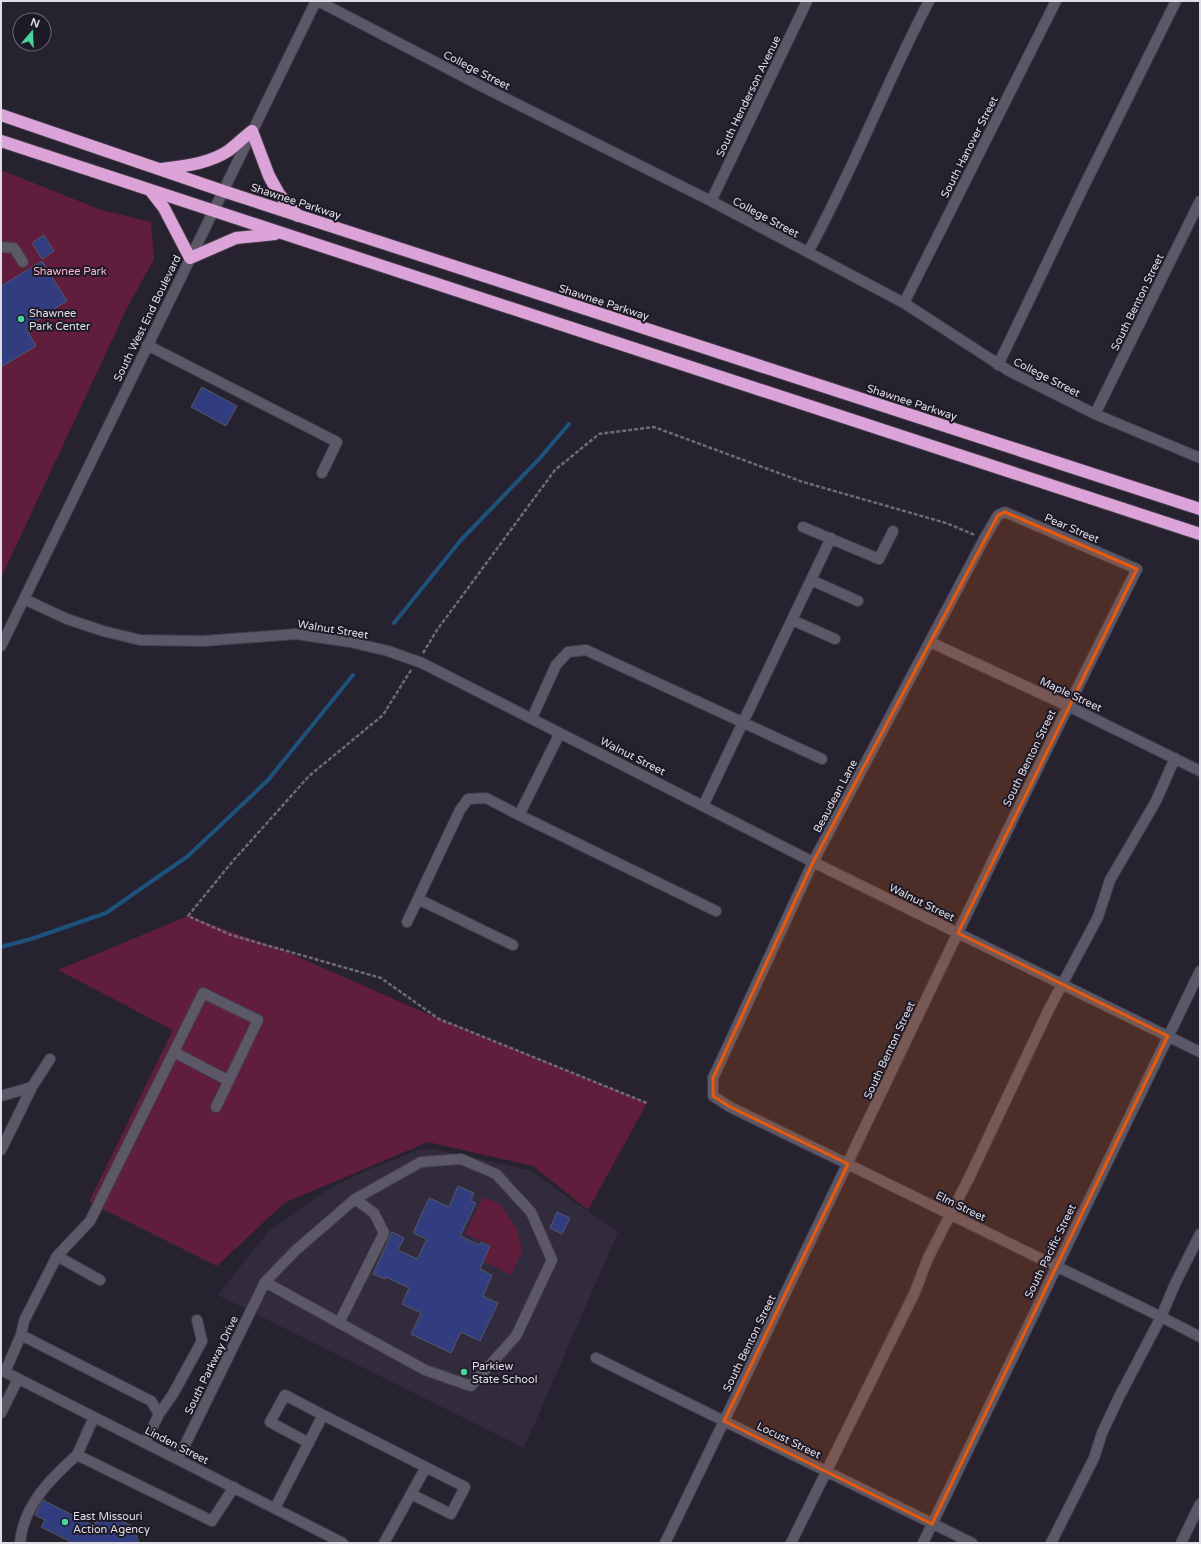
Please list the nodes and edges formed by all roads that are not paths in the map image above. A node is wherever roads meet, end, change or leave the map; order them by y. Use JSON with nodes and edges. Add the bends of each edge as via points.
{"nodes":[{"id":1,"x":317,"y":1,"type":"edge"},
{"id":2,"x":807,"y":1,"type":"edge"},
{"id":3,"x":929,"y":1,"type":"edge"},
{"id":4,"x":1056,"y":1,"type":"edge"},
{"id":5,"x":1176,"y":1,"type":"edge"},
{"id":6,"x":1,"y":115,"type":"edge"},
{"id":7,"x":252,"y":131,"type":"junction"},
{"id":8,"x":1,"y":141,"type":"edge"},
{"id":9,"x":158,"y":169,"type":"junction"},
{"id":10,"x":150,"y":190,"type":"junction"},
{"id":11,"x":223,"y":191,"type":"junction"},
{"id":12,"x":711,"y":201,"type":"junction"},
{"id":13,"x":1200,"y":201,"type":"edge"},
{"id":14,"x":214,"y":210,"type":"junction"},
{"id":15,"x":298,"y":216,"type":"junction"},
{"id":16,"x":280,"y":233,"type":"junction"},
{"id":17,"x":1,"y":247,"type":"edge"},
{"id":18,"x":808,"y":252,"type":"junction"},
{"id":19,"x":190,"y":258,"type":"junction"},
{"id":20,"x":23,"y":262,"type":"dead end"},
{"id":21,"x":904,"y":303,"type":"junction"},
{"id":22,"x":147,"y":345,"type":"junction"},
{"id":23,"x":998,"y":365,"type":"junction"},
{"id":24,"x":1094,"y":414,"type":"junction"},
{"id":25,"x":1200,"y":458,"type":"edge"},
{"id":26,"x":322,"y":473,"type":"dead end"},
{"id":27,"x":1200,"y":509,"type":"edge"},
{"id":28,"x":998,"y":515,"type":"joint"},
{"id":29,"x":803,"y":527,"type":"dead end"},
{"id":30,"x":893,"y":530,"type":"dead end"},
{"id":31,"x":1200,"y":534,"type":"edge"},
{"id":32,"x":831,"y":538,"type":"junction"},
{"id":33,"x":1137,"y":569,"type":"joint"},
{"id":34,"x":811,"y":580,"type":"junction"},
{"id":35,"x":24,"y":599,"type":"junction"},
{"id":36,"x":858,"y":601,"type":"dead end"},
{"id":37,"x":792,"y":620,"type":"junction"},
{"id":38,"x":835,"y":639,"type":"dead end"},
{"id":39,"x":930,"y":642,"type":"junction"},
{"id":40,"x":1,"y":646,"type":"edge"},
{"id":41,"x":1068,"y":706,"type":"junction"},
{"id":42,"x":532,"y":718,"type":"junction"},
{"id":43,"x":743,"y":722,"type":"junction"},
{"id":44,"x":560,"y":733,"type":"junction"},
{"id":45,"x":1175,"y":758,"type":"junction"},
{"id":46,"x":822,"y":759,"type":"dead end"},
{"id":47,"x":1200,"y":771,"type":"edge"},
{"id":48,"x":703,"y":806,"type":"junction"},
{"id":49,"x":519,"y":815,"type":"junction"},
{"id":50,"x":813,"y":862,"type":"junction"},
{"id":51,"x":418,"y":899,"type":"junction"},
{"id":52,"x":716,"y":911,"type":"dead end"},
{"id":53,"x":407,"y":922,"type":"dead end"},
{"id":54,"x":958,"y":933,"type":"junction"},
{"id":55,"x":513,"y":945,"type":"dead end"},
{"id":56,"x":1200,"y":970,"type":"edge"},
{"id":57,"x":1063,"y":984,"type":"junction"},
{"id":58,"x":1168,"y":1036,"type":"junction"},
{"id":59,"x":174,"y":1052,"type":"junction"},
{"id":60,"x":1200,"y":1052,"type":"edge"},
{"id":61,"x":50,"y":1059,"type":"dead end"},
{"id":62,"x":229,"y":1081,"type":"junction"},
{"id":63,"x":32,"y":1086,"type":"junction"},
{"id":64,"x":1,"y":1096,"type":"edge"},
{"id":65,"x":713,"y":1096,"type":"joint"},
{"id":66,"x":216,"y":1107,"type":"dead end"},
{"id":67,"x":1,"y":1150,"type":"edge"},
{"id":68,"x":848,"y":1164,"type":"junction"},
{"id":69,"x":355,"y":1199,"type":"junction"},
{"id":70,"x":951,"y":1214,"type":"junction"},
{"id":71,"x":1200,"y":1234,"type":"edge"},
{"id":72,"x":57,"y":1256,"type":"junction"},
{"id":73,"x":1056,"y":1266,"type":"junction"},
{"id":74,"x":100,"y":1280,"type":"dead end"},
{"id":75,"x":265,"y":1282,"type":"junction"},
{"id":76,"x":1162,"y":1317,"type":"junction"},
{"id":77,"x":197,"y":1320,"type":"dead end"},
{"id":78,"x":339,"y":1323,"type":"junction"},
{"id":79,"x":21,"y":1335,"type":"junction"},
{"id":80,"x":1200,"y":1337,"type":"edge"},
{"id":81,"x":596,"y":1358,"type":"dead end"},
{"id":82,"x":3,"y":1371,"type":"edge"},
{"id":83,"x":18,"y":1379,"type":"junction"},
{"id":84,"x":1,"y":1413,"type":"edge"},
{"id":85,"x":159,"y":1414,"type":"junction"},
{"id":86,"x":323,"y":1415,"type":"junction"},
{"id":87,"x":94,"y":1417,"type":"junction"},
{"id":88,"x":724,"y":1421,"type":"junction"},
{"id":89,"x":145,"y":1443,"type":"junction"},
{"id":90,"x":309,"y":1443,"type":"junction"},
{"id":91,"x":77,"y":1455,"type":"junction"},
{"id":92,"x":178,"y":1459,"type":"junction"},
{"id":93,"x":426,"y":1467,"type":"junction"},
{"id":94,"x":826,"y":1472,"type":"junction"},
{"id":95,"x":234,"y":1487,"type":"junction"},
{"id":96,"x":411,"y":1494,"type":"junction"},
{"id":97,"x":1200,"y":1504,"type":"edge"},
{"id":98,"x":275,"y":1508,"type":"junction"},
{"id":99,"x":932,"y":1524,"type":"junction"},
{"id":100,"x":20,"y":1543,"type":"edge"},
{"id":101,"x":343,"y":1543,"type":"edge"},
{"id":102,"x":384,"y":1543,"type":"edge"},
{"id":103,"x":665,"y":1543,"type":"edge"},
{"id":104,"x":791,"y":1543,"type":"edge"},
{"id":105,"x":923,"y":1543,"type":"edge"},
{"id":106,"x":972,"y":1543,"type":"edge"},
{"id":107,"x":1051,"y":1543,"type":"edge"},
{"id":108,"x":1181,"y":1543,"type":"edge"}],
"edges":[{"from":1,"to":7,"type":"street","name":"South West End Boulevard"},
{"from":1,"to":12,"type":"street","name":"College Street"},
{"from":2,"to":12,"type":"street","name":"South Henderson Avenue"},
{"from":3,"to":18,"type":"street","via":[[901,54],[830,213]]},
{"from":4,"to":21,"type":"street","name":"South Hanover Street"},
{"from":5,"to":23,"type":"street"},
{"from":6,"to":9,"type":"highway","name":"Shawnee Parkway"},
{"from":7,"to":9,"type":"highway","via":[[228,151],[210,160]]},
{"from":7,"to":11,"type":"street","name":"South West End Boulevard"},
{"from":7,"to":15,"type":"highway","via":[[269,176],[279,194]]},
{"from":8,"to":10,"type":"highway"},
{"from":9,"to":11,"type":"highway","name":"Shawnee Parkway"},
{"from":10,"to":14,"type":"highway"},
{"from":10,"to":19,"type":"highway","via":[[164,208]]},
{"from":11,"to":14,"type":"street","name":"South West End Boulevard"},
{"from":11,"to":15,"type":"highway","name":"Shawnee Parkway"},
{"from":12,"to":18,"type":"street","name":"College Street"},
{"from":13,"to":24,"type":"street","name":"South Benton Street"},
{"from":14,"to":16,"type":"highway"},
{"from":14,"to":19,"type":"street","name":"South West End Boulevard"},
{"from":15,"to":27,"type":"highway","name":"Shawnee Parkway"},
{"from":16,"to":19,"type":"highway","via":[[236,238]]},
{"from":16,"to":31,"type":"highway"},
{"from":17,"to":20,"type":"street","via":[[14,248]]},
{"from":18,"to":21,"type":"street","name":"College Street"},
{"from":19,"to":22,"type":"street","name":"South West End Boulevard"},
{"from":21,"to":23,"type":"street","name":"College Street"},
{"from":22,"to":26,"type":"street","via":[[337,442]]},
{"from":22,"to":35,"type":"street","name":"South West End Boulevard"},
{"from":23,"to":24,"type":"street","name":"College Street"},
{"from":24,"to":25,"type":"street","name":"College Street"},
{"from":28,"to":33,"type":"street","name":"Pear Street","via":[[1004,512]]},
{"from":28,"to":39,"type":"street","name":"Beaudean Lane"},
{"from":29,"to":32,"type":"street"},
{"from":30,"to":32,"type":"street","via":[[879,559]]},
{"from":32,"to":34,"type":"street"},
{"from":33,"to":41,"type":"street","name":"South Benton Street"},
{"from":34,"to":36,"type":"street"},
{"from":34,"to":37,"type":"street"},
{"from":35,"to":40,"type":"street","name":"South West End Boulevard"},
{"from":35,"to":42,"type":"street","name":"Walnut Street","via":[[67,619],[140,640],[203,641],[296,634],[388,651],[417,661]]},
{"from":37,"to":38,"type":"street"},
{"from":37,"to":43,"type":"street"},
{"from":39,"to":41,"type":"street","name":"Maple Street"},
{"from":39,"to":50,"type":"street","name":"Beaudean Lane"},
{"from":41,"to":45,"type":"street","name":"Maple Street"},
{"from":41,"to":54,"type":"street","name":"South Benton Street"},
{"from":42,"to":43,"type":"street","via":[[556,666],[568,652],[586,650]]},
{"from":42,"to":44,"type":"street","name":"Walnut Street"},
{"from":43,"to":46,"type":"street"},
{"from":43,"to":48,"type":"street"},
{"from":44,"to":48,"type":"street","name":"Walnut Street"},
{"from":44,"to":49,"type":"street"},
{"from":45,"to":47,"type":"street","name":"Maple Street"},
{"from":45,"to":57,"type":"street","via":[[1156,801],[1110,880],[1098,917]]},
{"from":48,"to":50,"type":"street","name":"Walnut Street"},
{"from":49,"to":51,"type":"street","via":[[486,798],[468,799],[460,810]]},
{"from":49,"to":52,"type":"street"},
{"from":50,"to":54,"type":"street","name":"Walnut Street"},
{"from":50,"to":65,"type":"street","name":"Beaudean Lane","via":[[713,1078]]},
{"from":51,"to":53,"type":"street"},
{"from":51,"to":55,"type":"street"},
{"from":54,"to":57,"type":"street","name":"Walnut Street"},
{"from":54,"to":68,"type":"street","name":"South Benton Street"},
{"from":56,"to":58,"type":"street","name":"South Pacific Street"},
{"from":57,"to":58,"type":"street","name":"Walnut Street"},
{"from":57,"to":70,"type":"street"},
{"from":58,"to":60,"type":"street","name":"Walnut Street"},
{"from":58,"to":73,"type":"street","name":"South Pacific Street"},
{"from":59,"to":62,"type":"street"},
{"from":59,"to":62,"type":"street","via":[[203,993],[258,1020]]},
{"from":59,"to":72,"type":"street","via":[[90,1221]]},
{"from":61,"to":63,"type":"street"},
{"from":62,"to":66,"type":"street"},
{"from":63,"to":64,"type":"street"},
{"from":63,"to":67,"type":"street"},
{"from":65,"to":68,"type":"street","name":"Elm Street","via":[[730,1107]]},
{"from":68,"to":70,"type":"street","name":"Elm Street"},
{"from":68,"to":88,"type":"street","name":"South Benton Street"},
{"from":69,"to":75,"type":"street","name":"South Parkway Drive","via":[[296,1250]]},
{"from":69,"to":78,"type":"street","via":[[374,1213],[384,1233]]},
{"from":69,"to":78,"type":"street","name":"South Parkway Drive","via":[[421,1162],[461,1159],[496,1174],[531,1212],[552,1260],[516,1336],[471,1386],[425,1370]]},
{"from":70,"to":73,"type":"street","name":"Elm Street"},
{"from":70,"to":94,"type":"street"},
{"from":71,"to":76,"type":"street"},
{"from":72,"to":74,"type":"street"},
{"from":72,"to":79,"type":"street","via":[[24,1321]]},
{"from":73,"to":76,"type":"street","name":"Elm Street"},
{"from":73,"to":99,"type":"street","name":"South Pacific Street"},
{"from":75,"to":78,"type":"street"},
{"from":75,"to":92,"type":"street","name":"South Parkway Drive"},
{"from":76,"to":80,"type":"street","name":"Elm Street"},
{"from":76,"to":107,"type":"street","via":[[1119,1397],[1102,1433],[1094,1458]]},
{"from":77,"to":85,"type":"street","via":[[202,1341]]},
{"from":79,"to":82,"type":"street"},
{"from":79,"to":85,"type":"street","via":[[150,1401]]},
{"from":81,"to":88,"type":"street","name":"Locust Street"},
{"from":82,"to":83,"type":"street","name":"Linden Street"},
{"from":83,"to":84,"type":"street"},
{"from":83,"to":87,"type":"street","name":"Linden Street"},
{"from":85,"to":89,"type":"street"},
{"from":86,"to":90,"type":"street"},
{"from":86,"to":90,"type":"street","via":[[285,1395],[270,1422]]},
{"from":86,"to":93,"type":"street"},
{"from":87,"to":89,"type":"street","name":"Linden Street"},
{"from":87,"to":91,"type":"street"},
{"from":88,"to":94,"type":"street","name":"Locust Street"},
{"from":88,"to":103,"type":"street","name":"South Benton Street"},
{"from":89,"to":92,"type":"street","name":"Linden Street"},
{"from":90,"to":98,"type":"street"},
{"from":91,"to":95,"type":"street","via":[[212,1521]]},
{"from":91,"to":100,"type":"street","via":[[35,1499],[22,1527]]},
{"from":92,"to":95,"type":"street","name":"Linden Street"},
{"from":93,"to":96,"type":"street"},
{"from":93,"to":96,"type":"street","via":[[464,1487],[451,1514]]},
{"from":94,"to":99,"type":"street","name":"Locust Street"},
{"from":94,"to":104,"type":"street"},
{"from":95,"to":98,"type":"street","name":"Linden Street"},
{"from":96,"to":102,"type":"street"},
{"from":97,"to":108,"type":"street"},
{"from":98,"to":101,"type":"street","name":"Linden Street"},
{"from":99,"to":105,"type":"street","name":"South Pacific Street"},
{"from":99,"to":106,"type":"street","name":"Locust Street"}]}
